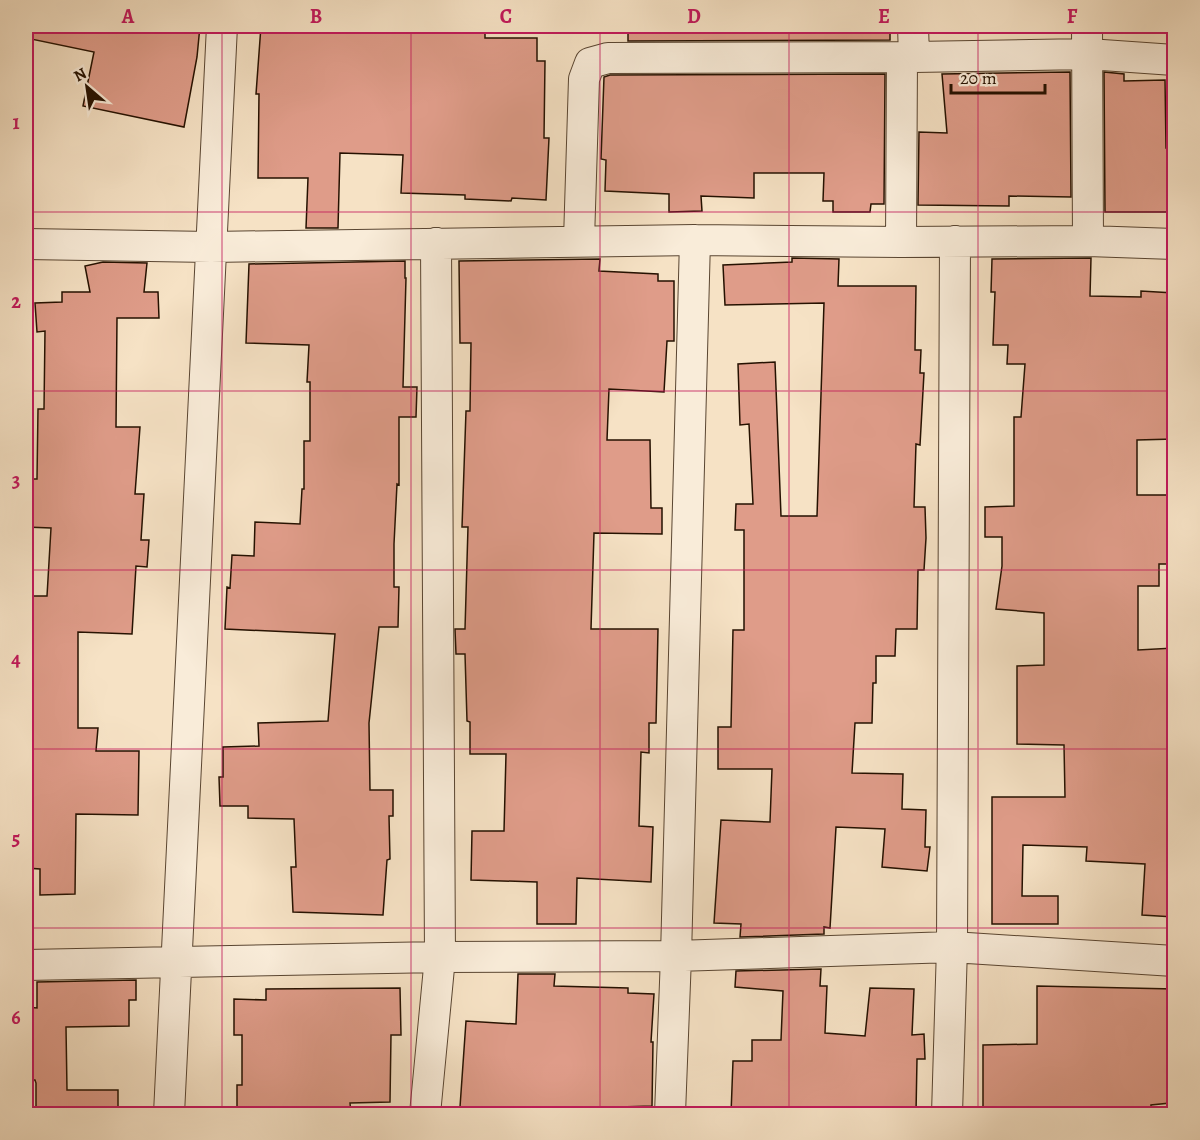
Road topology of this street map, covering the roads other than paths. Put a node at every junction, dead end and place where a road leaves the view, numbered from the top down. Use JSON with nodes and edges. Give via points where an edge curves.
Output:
{"nodes":[{"id":1,"x":222,"y":26,"type":"edge"},
{"id":2,"x":913,"y":26,"type":"edge"},
{"id":3,"x":1088,"y":40,"type":"edge"},
{"id":4,"x":908,"y":57,"type":"junction"},
{"id":5,"x":1174,"y":60,"type":"edge"},
{"id":6,"x":579,"y":240,"type":"junction"},
{"id":7,"x":695,"y":240,"type":"junction"},
{"id":8,"x":955,"y":241,"type":"junction"},
{"id":9,"x":1088,"y":241,"type":"junction"},
{"id":10,"x":901,"y":242,"type":"junction"},
{"id":11,"x":436,"y":243,"type":"junction"},
{"id":12,"x":26,"y":244,"type":"edge"},
{"id":13,"x":1174,"y":244,"type":"edge"},
{"id":14,"x":211,"y":247,"type":"junction"},
{"id":15,"x":952,"y":947,"type":"junction"},
{"id":16,"x":676,"y":956,"type":"junction"},
{"id":17,"x":440,"y":957,"type":"junction"},
{"id":18,"x":1174,"y":961,"type":"edge"},
{"id":19,"x":176,"y":962,"type":"junction"},
{"id":20,"x":26,"y":965,"type":"edge"},
{"id":21,"x":169,"y":1114,"type":"edge"},
{"id":22,"x":425,"y":1114,"type":"edge"},
{"id":23,"x":670,"y":1114,"type":"edge"},
{"id":24,"x":947,"y":1114,"type":"edge"}],
"edges":[{"from":1,"to":14,"type":"street"},
{"from":2,"to":4,"type":"street"},
{"from":3,"to":4,"type":"street"},
{"from":3,"to":5,"type":"street"},
{"from":3,"to":9,"type":"street"},
{"from":4,"to":6,"type":"street","via":[[608,58],[590,63],[584,79]]},
{"from":4,"to":10,"type":"street"},
{"from":6,"to":7,"type":"street"},
{"from":6,"to":11,"type":"street"},
{"from":7,"to":10,"type":"street"},
{"from":7,"to":16,"type":"street"},
{"from":8,"to":9,"type":"street"},
{"from":8,"to":10,"type":"street"},
{"from":8,"to":15,"type":"street"},
{"from":9,"to":13,"type":"street"},
{"from":11,"to":14,"type":"street"},
{"from":11,"to":17,"type":"street"},
{"from":12,"to":14,"type":"street"},
{"from":14,"to":19,"type":"street"},
{"from":15,"to":16,"type":"street"},
{"from":15,"to":18,"type":"street"},
{"from":15,"to":24,"type":"street"},
{"from":16,"to":17,"type":"street"},
{"from":16,"to":23,"type":"street"},
{"from":17,"to":19,"type":"street"},
{"from":17,"to":22,"type":"street"},
{"from":19,"to":20,"type":"street"},
{"from":19,"to":21,"type":"street"}]}
